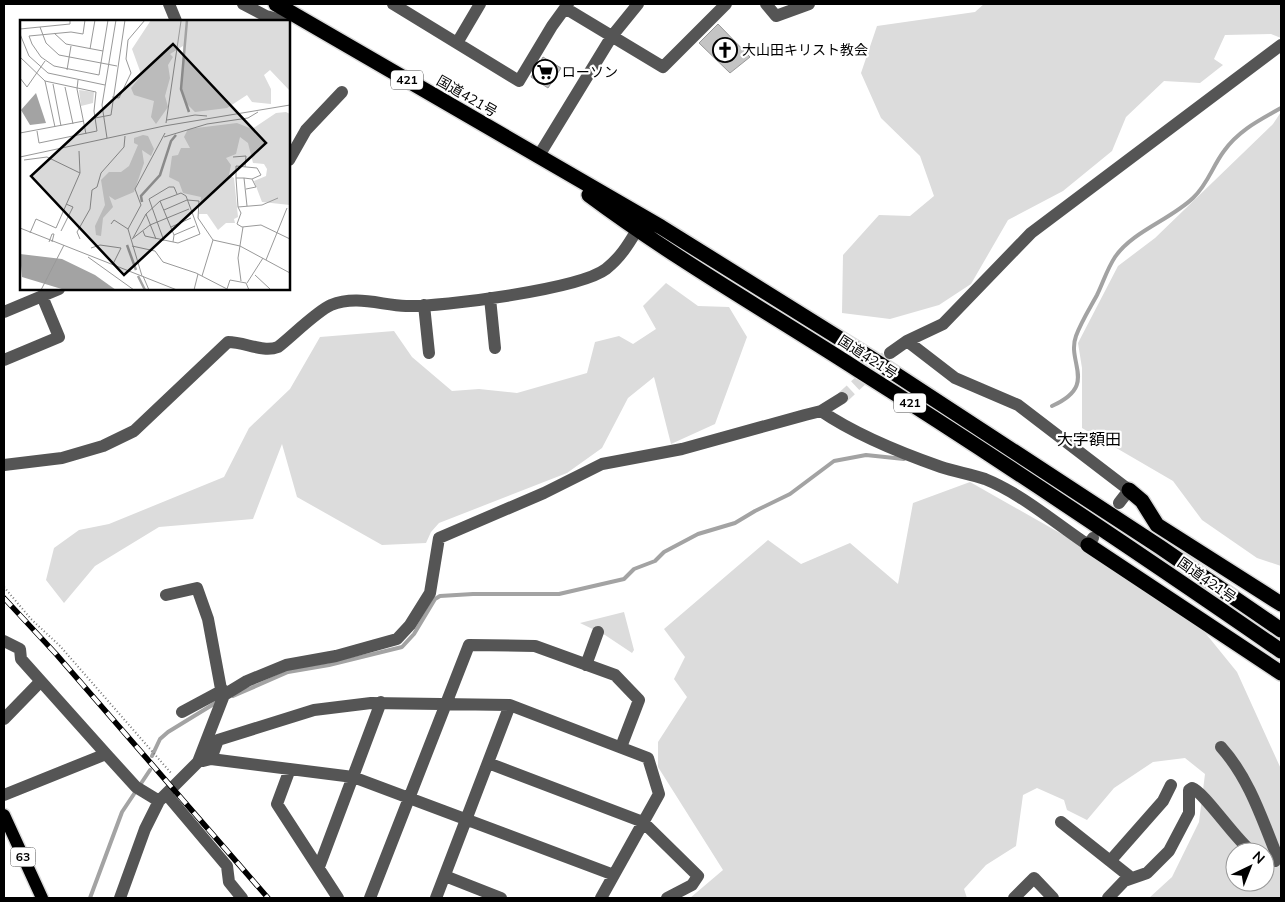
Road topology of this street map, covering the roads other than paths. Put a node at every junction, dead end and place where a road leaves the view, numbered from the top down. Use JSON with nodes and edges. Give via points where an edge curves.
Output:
{"nodes":[{"id":1,"x":169,"y":4,"type":"edge"},
{"id":2,"x":243,"y":4,"type":"edge"},
{"id":3,"x":276,"y":4,"type":"edge"},
{"id":4,"x":393,"y":4,"type":"edge"},
{"id":5,"x":480,"y":4,"type":"edge"},
{"id":6,"x":638,"y":4,"type":"edge"},
{"id":7,"x":726,"y":4,"type":"edge"},
{"id":8,"x":766,"y":4,"type":"edge"},
{"id":9,"x":809,"y":4,"type":"edge"},
{"id":10,"x":567,"y":6,"type":"edge"},
{"id":11,"x":176,"y":20,"type":"edge"},
{"id":12,"x":280,"y":20,"type":"edge"},
{"id":13,"x":290,"y":23,"type":"edge"},
{"id":14,"x":324,"y":31,"type":"junction"},
{"id":15,"x":612,"y":36,"type":"junction"},
{"id":16,"x":457,"y":43,"type":"junction"},
{"id":17,"x":1281,"y":45,"type":"edge"},
{"id":18,"x":342,"y":92,"type":"dead end"},
{"id":19,"x":538,"y":157,"type":"junction"},
{"id":20,"x":290,"y":158,"type":"edge"},
{"id":21,"x":637,"y":230,"type":"junction"},
{"id":22,"x":57,"y":290,"type":"edge"},
{"id":23,"x":42,"y":296,"type":"junction"},
{"id":24,"x":490,"y":298,"type":"junction"},
{"id":25,"x":424,"y":305,"type":"junction"},
{"id":26,"x":4,"y":312,"type":"edge"},
{"id":27,"x":907,"y":341,"type":"junction"},
{"id":28,"x":495,"y":348,"type":"dead end"},
{"id":29,"x":429,"y":353,"type":"dead end"},
{"id":30,"x":890,"y":354,"type":"tunnel mouth"},
{"id":31,"x":4,"y":360,"type":"edge"},
{"id":32,"x":842,"y":398,"type":"tunnel mouth"},
{"id":33,"x":821,"y":411,"type":"junction"},
{"id":34,"x":4,"y":465,"type":"edge"},
{"id":35,"x":1129,"y":490,"type":"junction"},
{"id":36,"x":1120,"y":503,"type":"dead end"},
{"id":37,"x":1090,"y":542,"type":"joint"},
{"id":38,"x":166,"y":595,"type":"dead end"},
{"id":39,"x":1281,"y":604,"type":"edge"},
{"id":40,"x":1279,"y":629,"type":"edge"},
{"id":41,"x":598,"y":632,"type":"dead end"},
{"id":42,"x":4,"y":641,"type":"edge"},
{"id":43,"x":1281,"y":651,"type":"edge"},
{"id":44,"x":586,"y":665,"type":"junction"},
{"id":45,"x":1281,"y":673,"type":"edge"},
{"id":46,"x":40,"y":682,"type":"junction"},
{"id":47,"x":224,"y":693,"type":"junction"},
{"id":48,"x":381,"y":702,"type":"junction"},
{"id":49,"x":446,"y":703,"type":"junction"},
{"id":50,"x":510,"y":705,"type":"junction"},
{"id":51,"x":182,"y":712,"type":"dead end"},
{"id":52,"x":4,"y":720,"type":"edge"},
{"id":53,"x":621,"y":747,"type":"junction"},
{"id":54,"x":1221,"y":747,"type":"dead end"},
{"id":55,"x":106,"y":754,"type":"junction"},
{"id":56,"x":204,"y":761,"type":"junction"},
{"id":57,"x":488,"y":762,"type":"junction"},
{"id":58,"x":290,"y":769,"type":"junction"},
{"id":59,"x":353,"y":777,"type":"junction"},
{"id":60,"x":1171,"y":784,"type":"dead end"},
{"id":61,"x":4,"y":795,"type":"edge"},
{"id":62,"x":163,"y":798,"type":"junction"},
{"id":63,"x":410,"y":798,"type":"junction"},
{"id":64,"x":4,"y":815,"type":"edge"},
{"id":65,"x":467,"y":819,"type":"junction"},
{"id":66,"x":643,"y":822,"type":"junction"},
{"id":67,"x":1061,"y":822,"type":"dead end"},
{"id":68,"x":1241,"y":842,"type":"edge"},
{"id":69,"x":1271,"y":842,"type":"edge"},
{"id":70,"x":1111,"y":860,"type":"junction"},
{"id":71,"x":318,"y":867,"type":"junction"},
{"id":72,"x":614,"y":875,"type":"junction"},
{"id":73,"x":445,"y":876,"type":"junction"},
{"id":74,"x":1124,"y":881,"type":"junction"},
{"id":75,"x":42,"y":898,"type":"edge"},
{"id":76,"x":120,"y":898,"type":"edge"},
{"id":77,"x":242,"y":898,"type":"edge"},
{"id":78,"x":338,"y":898,"type":"edge"},
{"id":79,"x":370,"y":898,"type":"edge"},
{"id":80,"x":436,"y":898,"type":"edge"},
{"id":81,"x":501,"y":898,"type":"edge"},
{"id":82,"x":601,"y":898,"type":"edge"},
{"id":83,"x":667,"y":898,"type":"edge"},
{"id":84,"x":1014,"y":898,"type":"edge"},
{"id":85,"x":1053,"y":898,"type":"edge"},
{"id":86,"x":1108,"y":898,"type":"edge"}],
"edges":[{"from":1,"to":11,"type":"street"},
{"from":2,"to":12,"type":"street"},
{"from":3,"to":14,"type":"highway","name":"国道421号","number":"421"},
{"from":4,"to":16,"type":"street"},
{"from":5,"to":16,"type":"street"},
{"from":6,"to":15,"type":"street"},
{"from":7,"to":15,"type":"street","via":[[663,68]]},
{"from":8,"to":9,"type":"street","via":[[776,16]]},
{"from":10,"to":15,"type":"street"},
{"from":10,"to":16,"type":"street","via":[[519,81]]},
{"from":13,"to":14,"type":"street"},
{"from":14,"to":19,"type":"highway","name":"国道421号","number":"421"},
{"from":15,"to":19,"type":"street"},
{"from":17,"to":27,"type":"street","via":[[1031,233],[943,324]]},
{"from":18,"to":20,"type":"street","via":[[306,130]]},
{"from":19,"to":21,"type":"highway","name":"国道421号","number":"421"},
{"from":19,"to":40,"type":"highway","name":"国道421号","number":"421","via":[[661,226],[871,358]]},
{"from":21,"to":24,"type":"street","via":[[624,252],[605,270],[579,280]]},
{"from":21,"to":43,"type":"highway","name":"国道421号","number":"421","via":[[876,381]]},
{"from":22,"to":23,"type":"street"},
{"from":23,"to":26,"type":"street"},
{"from":23,"to":31,"type":"street","via":[[59,337]]},
{"from":24,"to":25,"type":"street"},
{"from":24,"to":28,"type":"street"},
{"from":25,"to":29,"type":"street"},
{"from":25,"to":34,"type":"street","via":[[352,300],[331,305],[269,351],[242,342],[228,342],[134,431],[103,446],[62,458]]},
{"from":27,"to":30,"type":"street"},
{"from":27,"to":35,"type":"street","via":[[955,378],[1018,405]]},
{"from":32,"to":33,"type":"street"},
{"from":33,"to":37,"type":"street","via":[[890,446],[941,467],[985,479]]},
{"from":33,"to":47,"type":"street","via":[[682,449],[602,464],[544,493],[446,533],[436,546],[430,593],[397,639],[336,656],[286,665]]},
{"from":35,"to":36,"type":"street"},
{"from":35,"to":39,"type":"highway","via":[[1142,501],[1157,525]]},
{"from":37,"to":45,"type":"highway"},
{"from":38,"to":47,"type":"street","via":[[197,588],[208,619]]},
{"from":41,"to":44,"type":"street"},
{"from":42,"to":46,"type":"street","via":[[20,649],[20,659]]},
{"from":44,"to":49,"type":"street","via":[[535,646],[469,645]]},
{"from":44,"to":53,"type":"street","via":[[614,676],[639,700]]},
{"from":46,"to":52,"type":"street"},
{"from":46,"to":55,"type":"street"},
{"from":47,"to":51,"type":"street"},
{"from":47,"to":56,"type":"street"},
{"from":48,"to":49,"type":"street"},
{"from":48,"to":56,"type":"street","via":[[314,710],[218,740]]},
{"from":48,"to":59,"type":"street"},
{"from":49,"to":50,"type":"street"},
{"from":49,"to":63,"type":"street"},
{"from":50,"to":53,"type":"street"},
{"from":50,"to":57,"type":"street"},
{"from":53,"to":66,"type":"street","via":[[648,758],[659,794]]},
{"from":54,"to":69,"type":"street","via":[[1244,779]]},
{"from":55,"to":61,"type":"street"},
{"from":55,"to":62,"type":"street","via":[[140,790]]},
{"from":56,"to":58,"type":"street"},
{"from":56,"to":62,"type":"street"},
{"from":57,"to":65,"type":"street"},
{"from":57,"to":66,"type":"street"},
{"from":58,"to":59,"type":"street"},
{"from":58,"to":71,"type":"street","via":[[277,804]]},
{"from":59,"to":63,"type":"street"},
{"from":59,"to":71,"type":"street"},
{"from":60,"to":70,"type":"street","via":[[1163,801]]},
{"from":62,"to":76,"type":"street","via":[[145,829]]},
{"from":62,"to":77,"type":"street","via":[[227,866],[228,882]]},
{"from":63,"to":65,"type":"street"},
{"from":63,"to":79,"type":"street"},
{"from":64,"to":75,"type":"main road","number":"63"},
{"from":65,"to":72,"type":"street"},
{"from":65,"to":73,"type":"street"},
{"from":66,"to":72,"type":"street"},
{"from":66,"to":83,"type":"street","via":[[698,876],[692,885]]},
{"from":67,"to":70,"type":"street"},
{"from":68,"to":74,"type":"street","via":[[1192,788],[1189,790],[1189,813],[1169,851],[1147,873]]},
{"from":70,"to":74,"type":"street","via":[[1129,876]]},
{"from":71,"to":78,"type":"street"},
{"from":72,"to":82,"type":"street"},
{"from":73,"to":80,"type":"street"},
{"from":73,"to":81,"type":"street"},
{"from":74,"to":86,"type":"street"},
{"from":84,"to":85,"type":"street","via":[[1034,878]]}]}
